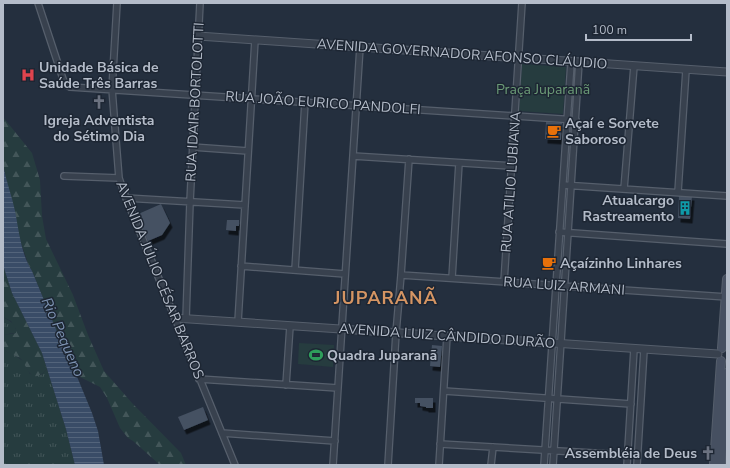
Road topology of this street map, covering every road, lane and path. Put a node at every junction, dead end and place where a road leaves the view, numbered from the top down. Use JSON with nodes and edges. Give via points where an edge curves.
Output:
{"nodes":[{"id":1,"x":39,"y":3,"type":"edge"},
{"id":2,"x":117,"y":3,"type":"edge"},
{"id":3,"x":200,"y":3,"type":"edge"},
{"id":4,"x":522,"y":3,"type":"edge"},
{"id":5,"x":198,"y":36,"type":"junction"},
{"id":6,"x":255,"y":40,"type":"junction"},
{"id":7,"x":360,"y":47,"type":"junction"},
{"id":8,"x":518,"y":58,"type":"junction"},
{"id":9,"x":571,"y":62,"type":"junction"},
{"id":10,"x":579,"y":62,"type":"junction"},
{"id":11,"x":634,"y":66,"type":"junction"},
{"id":12,"x":686,"y":70,"type":"junction"},
{"id":13,"x":727,"y":72,"type":"edge"},
{"id":14,"x":112,"y":89,"type":"junction"},
{"id":15,"x":195,"y":95,"type":"junction"},
{"id":16,"x":251,"y":98,"type":"junction"},
{"id":17,"x":304,"y":102,"type":"junction"},
{"id":18,"x":356,"y":106,"type":"junction"},
{"id":19,"x":515,"y":116,"type":"junction"},
{"id":20,"x":567,"y":120,"type":"junction"},
{"id":21,"x":576,"y":120,"type":"junction"},
{"id":22,"x":192,"y":148,"type":"junction"},
{"id":23,"x":248,"y":151,"type":"junction"},
{"id":24,"x":353,"y":156,"type":"junction"},
{"id":25,"x":409,"y":159,"type":"junction"},
{"id":26,"x":459,"y":163,"type":"junction"},
{"id":27,"x":512,"y":166,"type":"junction"},
{"id":28,"x":64,"y":176,"type":"dead end"},
{"id":29,"x":119,"y":178,"type":"junction"},
{"id":30,"x":563,"y":185,"type":"junction"},
{"id":31,"x":571,"y":185,"type":"junction"},
{"id":32,"x":624,"y":189,"type":"junction"},
{"id":33,"x":678,"y":192,"type":"junction"},
{"id":34,"x":727,"y":196,"type":"edge"},
{"id":35,"x":126,"y":198,"type":"junction"},
{"id":36,"x":190,"y":202,"type":"junction"},
{"id":37,"x":245,"y":205,"type":"junction"},
{"id":38,"x":560,"y":232,"type":"junction"},
{"id":39,"x":568,"y":233,"type":"junction"},
{"id":40,"x":727,"y":244,"type":"edge"},
{"id":41,"x":241,"y":266,"type":"junction"},
{"id":42,"x":295,"y":270,"type":"junction"},
{"id":43,"x":345,"y":274,"type":"junction"},
{"id":44,"x":401,"y":275,"type":"junction"},
{"id":45,"x":452,"y":278,"type":"junction"},
{"id":46,"x":727,"y":280,"type":"edge"},
{"id":47,"x":504,"y":282,"type":"junction"},
{"id":48,"x":556,"y":285,"type":"junction"},
{"id":49,"x":565,"y":286,"type":"junction"},
{"id":50,"x":726,"y":297,"type":"edge"},
{"id":51,"x":175,"y":318,"type":"junction"},
{"id":52,"x":186,"y":319,"type":"junction"},
{"id":53,"x":238,"y":322,"type":"junction"},
{"id":54,"x":290,"y":326,"type":"junction"},
{"id":55,"x":342,"y":329,"type":"junction"},
{"id":56,"x":396,"y":333,"type":"junction"},
{"id":57,"x":447,"y":336,"type":"junction"},
{"id":58,"x":552,"y":344,"type":"junction"},
{"id":59,"x":561,"y":344,"type":"junction"},
{"id":60,"x":634,"y":349,"type":"junction"},
{"id":61,"x":644,"y":350,"type":"junction"},
{"id":62,"x":723,"y":355,"type":"edge"},
{"id":63,"x":727,"y":372,"type":"edge"},
{"id":64,"x":199,"y":379,"type":"junction"},
{"id":65,"x":286,"y":385,"type":"junction"},
{"id":66,"x":338,"y":388,"type":"junction"},
{"id":67,"x":444,"y":391,"type":"junction"},
{"id":68,"x":549,"y":398,"type":"junction"},
{"id":69,"x":557,"y":399,"type":"junction"},
{"id":70,"x":631,"y":404,"type":"junction"},
{"id":71,"x":222,"y":434,"type":"junction"},
{"id":72,"x":335,"y":441,"type":"junction"},
{"id":73,"x":440,"y":444,"type":"junction"},
{"id":74,"x":492,"y":447,"type":"junction"},
{"id":75,"x":545,"y":450,"type":"junction"},
{"id":76,"x":554,"y":451,"type":"junction"},
{"id":77,"x":628,"y":455,"type":"junction"},
{"id":78,"x":235,"y":465,"type":"edge"},
{"id":79,"x":334,"y":465,"type":"edge"},
{"id":80,"x":388,"y":465,"type":"edge"},
{"id":81,"x":439,"y":465,"type":"edge"},
{"id":82,"x":492,"y":465,"type":"edge"},
{"id":83,"x":544,"y":465,"type":"edge"},
{"id":84,"x":553,"y":465,"type":"edge"},
{"id":85,"x":628,"y":465,"type":"edge"},
{"id":86,"x":637,"y":465,"type":"edge"},
{"id":87,"x":714,"y":465,"type":"edge"},
{"id":88,"x":721,"y":465,"type":"edge"}],
"edges":[{"from":1,"to":14,"type":"street","name":"RUA JOÃO EURICO PANDOLFI","via":[[65,84],[70,87]]},
{"from":2,"to":14,"type":"street","name":"AVENIDA JÚLIO CÉSAR BARROS"},
{"from":3,"to":5,"type":"street","name":"RUA IDAIR BORTOLOTTI"},
{"from":4,"to":8,"type":"street","name":"RUA ATILIO LUBIANA"},
{"from":5,"to":6,"type":"street","name":"AVENIDA GOVERNADOR AFONSO CLÁUDIO"},
{"from":5,"to":15,"type":"street","name":"RUA IDAIR BORTOLOTTI"},
{"from":6,"to":7,"type":"street","name":"AVENIDA GOVERNADOR AFONSO CLÁUDIO"},
{"from":6,"to":16,"type":"street"},
{"from":7,"to":8,"type":"street","name":"AVENIDA GOVERNADOR AFONSO CLÁUDIO"},
{"from":7,"to":18,"type":"street"},
{"from":8,"to":9,"type":"street","name":"AVENIDA GOVERNADOR AFONSO CLÁUDIO"},
{"from":8,"to":19,"type":"street","name":"RUA ATILIO LUBIANA"},
{"from":9,"to":10,"type":"street","name":"AVENIDA GOVERNADOR AFONSO CLÁUDIO"},
{"from":9,"to":20,"type":"street"},
{"from":10,"to":11,"type":"street","name":"AVENIDA GOVERNADOR AFONSO CLÁUDIO"},
{"from":10,"to":21,"type":"street"},
{"from":11,"to":12,"type":"street","name":"AVENIDA GOVERNADOR AFONSO CLÁUDIO"},
{"from":11,"to":32,"type":"street"},
{"from":12,"to":13,"type":"street","name":"AVENIDA GOVERNADOR AFONSO CLÁUDIO"},
{"from":12,"to":33,"type":"street"},
{"from":14,"to":15,"type":"street","name":"RUA JOÃO EURICO PANDOLFI"},
{"from":14,"to":29,"type":"street","name":"AVENIDA JÚLIO CÉSAR BARROS"},
{"from":15,"to":16,"type":"street","name":"RUA JOÃO EURICO PANDOLFI"},
{"from":15,"to":22,"type":"street","name":"RUA IDAIR BORTOLOTTI"},
{"from":16,"to":17,"type":"street","name":"RUA JOÃO EURICO PANDOLFI"},
{"from":16,"to":23,"type":"street"},
{"from":17,"to":18,"type":"street","name":"RUA JOÃO EURICO PANDOLFI"},
{"from":17,"to":42,"type":"street"},
{"from":18,"to":19,"type":"street","name":"RUA JOÃO EURICO PANDOLFI"},
{"from":18,"to":24,"type":"street"},
{"from":19,"to":20,"type":"street","name":"RUA JOÃO EURICO PANDOLFI"},
{"from":19,"to":27,"type":"street","name":"RUA ATILIO LUBIANA"},
{"from":20,"to":21,"type":"street","name":"RUA JOÃO EURICO PANDOLFI"},
{"from":20,"to":30,"type":"street"},
{"from":21,"to":31,"type":"street"},
{"from":22,"to":23,"type":"street"},
{"from":22,"to":36,"type":"street","name":"RUA IDAIR BORTOLOTTI"},
{"from":23,"to":37,"type":"street"},
{"from":24,"to":25,"type":"street"},
{"from":24,"to":43,"type":"street"},
{"from":25,"to":26,"type":"street"},
{"from":25,"to":44,"type":"street"},
{"from":26,"to":27,"type":"street"},
{"from":26,"to":45,"type":"street"},
{"from":27,"to":47,"type":"street","name":"RUA ATILIO LUBIANA"},
{"from":28,"to":29,"type":"street"},
{"from":29,"to":35,"type":"street","name":"AVENIDA JÚLIO CÉSAR BARROS"},
{"from":30,"to":31,"type":"street"},
{"from":30,"to":38,"type":"street"},
{"from":31,"to":32,"type":"street"},
{"from":31,"to":39,"type":"street"},
{"from":32,"to":33,"type":"street"},
{"from":33,"to":34,"type":"street"},
{"from":35,"to":36,"type":"street"},
{"from":35,"to":51,"type":"street","name":"AVENIDA JÚLIO CÉSAR BARROS"},
{"from":36,"to":37,"type":"street"},
{"from":36,"to":52,"type":"street","name":"RUA IDAIR BORTOLOTTI"},
{"from":37,"to":41,"type":"street"},
{"from":38,"to":39,"type":"street"},
{"from":38,"to":48,"type":"street"},
{"from":39,"to":40,"type":"street"},
{"from":39,"to":49,"type":"street"},
{"from":41,"to":42,"type":"street"},
{"from":41,"to":53,"type":"street"},
{"from":42,"to":43,"type":"street"},
{"from":43,"to":55,"type":"street"},
{"from":44,"to":45,"type":"street","name":"RUA LUIZ ARMANI"},
{"from":44,"to":56,"type":"street"},
{"from":45,"to":47,"type":"street","name":"RUA LUIZ ARMANI"},
{"from":46,"to":50,"type":"main road"},
{"from":47,"to":48,"type":"street","name":"RUA LUIZ ARMANI"},
{"from":48,"to":49,"type":"street","name":"RUA LUIZ ARMANI"},
{"from":48,"to":58,"type":"street"},
{"from":49,"to":50,"type":"street","name":"RUA LUIZ ARMANI"},
{"from":49,"to":59,"type":"street"},
{"from":50,"to":62,"type":"main road"},
{"from":51,"to":52,"type":"street","name":"AVENIDA LUIZ CÂNDIDO DURÃO"},
{"from":51,"to":64,"type":"street","name":"AVENIDA JÚLIO CÉSAR BARROS"},
{"from":52,"to":53,"type":"street","name":"AVENIDA LUIZ CÂNDIDO DURÃO"},
{"from":53,"to":54,"type":"street","name":"AVENIDA LUIZ CÂNDIDO DURÃO"},
{"from":54,"to":55,"type":"street","name":"AVENIDA LUIZ CÂNDIDO DURÃO"},
{"from":54,"to":65,"type":"street"},
{"from":55,"to":56,"type":"street","name":"AVENIDA LUIZ CÂNDIDO DURÃO"},
{"from":55,"to":66,"type":"street"},
{"from":56,"to":57,"type":"street","name":"AVENIDA LUIZ CÂNDIDO DURÃO"},
{"from":56,"to":80,"type":"street"},
{"from":57,"to":58,"type":"street","name":"AVENIDA LUIZ CÂNDIDO DURÃO"},
{"from":57,"to":67,"type":"street"},
{"from":58,"to":59,"type":"street","name":"AVENIDA LUIZ CÂNDIDO DURÃO"},
{"from":58,"to":68,"type":"street"},
{"from":59,"to":60,"type":"street","name":"AVENIDA LUIZ CÂNDIDO DURÃO"},
{"from":59,"to":69,"type":"street"},
{"from":60,"to":61,"type":"street","name":"AVENIDA LUIZ CÂNDIDO DURÃO"},
{"from":60,"to":70,"type":"street"},
{"from":61,"to":62,"type":"street","name":"AVENIDA LUIZ CÂNDIDO DURÃO"},
{"from":61,"to":86,"type":"street"},
{"from":62,"to":87,"type":"main road"},
{"from":63,"to":88,"type":"main road"},
{"from":64,"to":65,"type":"street"},
{"from":64,"to":71,"type":"street","name":"AVENIDA JÚLIO CÉSAR BARROS"},
{"from":65,"to":66,"type":"street"},
{"from":66,"to":72,"type":"street"},
{"from":67,"to":68,"type":"street"},
{"from":67,"to":73,"type":"street"},
{"from":68,"to":69,"type":"street"},
{"from":68,"to":75,"type":"street"},
{"from":69,"to":70,"type":"street"},
{"from":69,"to":76,"type":"street"},
{"from":70,"to":77,"type":"street"},
{"from":71,"to":72,"type":"street"},
{"from":71,"to":78,"type":"street","name":"AVENIDA JÚLIO CÉSAR BARROS"},
{"from":72,"to":79,"type":"street"},
{"from":73,"to":74,"type":"street"},
{"from":73,"to":81,"type":"street"},
{"from":74,"to":75,"type":"street"},
{"from":74,"to":82,"type":"street"},
{"from":75,"to":76,"type":"street"},
{"from":75,"to":83,"type":"street"},
{"from":76,"to":77,"type":"street"},
{"from":76,"to":84,"type":"street"},
{"from":77,"to":85,"type":"street"}]}
